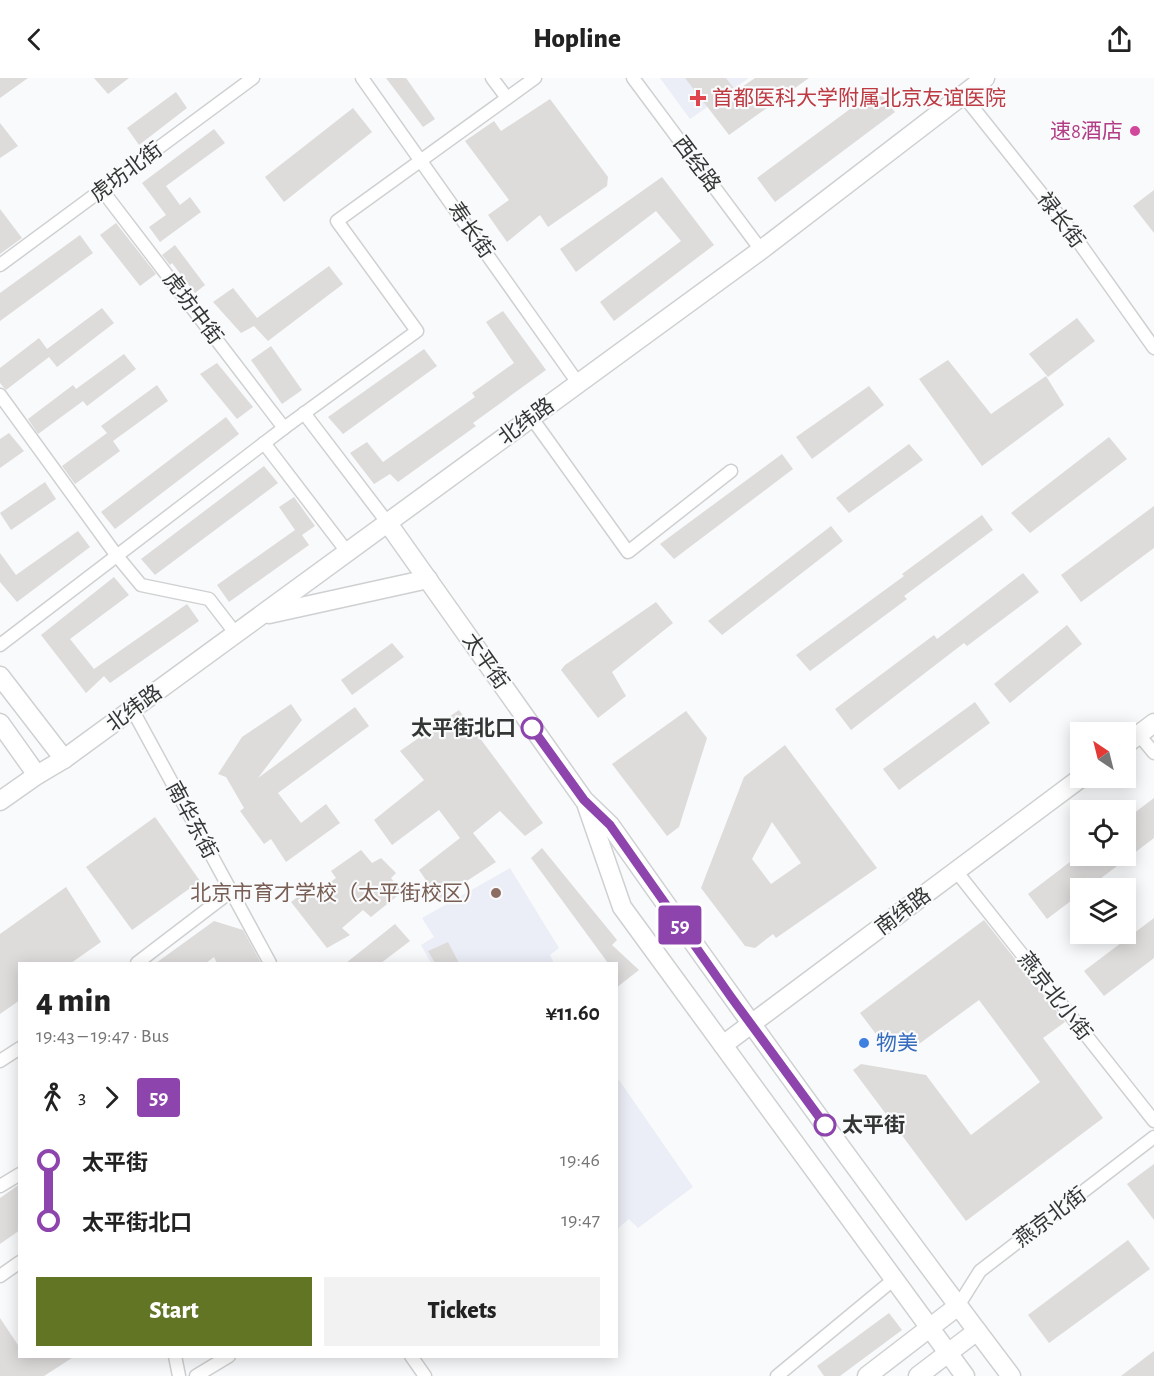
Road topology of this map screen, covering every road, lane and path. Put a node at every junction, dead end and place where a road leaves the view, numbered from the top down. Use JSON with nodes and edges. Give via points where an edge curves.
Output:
{"nodes":[{"id":1,"x":253,"y":78,"type":"edge"},
{"id":2,"x":362,"y":78,"type":"edge"},
{"id":3,"x":492,"y":78,"type":"edge"},
{"id":4,"x":535,"y":78,"type":"edge"},
{"id":5,"x":633,"y":78,"type":"edge"},
{"id":6,"x":985,"y":78,"type":"edge"},
{"id":7,"x":963,"y":95,"type":"junction"},
{"id":8,"x":507,"y":98,"type":"junction"},
{"id":9,"x":422,"y":160,"type":"junction"},
{"id":10,"x":102,"y":190,"type":"junction"},
{"id":11,"x":761,"y":250,"type":"junction"},
{"id":12,"x":0,"y":265,"type":"edge"},
{"id":13,"x":1154,"y":348,"type":"edge"},
{"id":14,"x":578,"y":383,"type":"junction"},
{"id":15,"x":0,"y":395,"type":"edge"},
{"id":16,"x":304,"y":413,"type":"junction"},
{"id":17,"x":531,"y":417,"type":"junction"},
{"id":18,"x":284,"y":428,"type":"junction"},
{"id":19,"x":264,"y":443,"type":"junction"},
{"id":20,"x":731,"y":471,"type":"dead end"},
{"id":21,"x":387,"y":522,"type":"junction"},
{"id":22,"x":348,"y":553,"type":"junction"},
{"id":23,"x":117,"y":556,"type":"junction"},
{"id":24,"x":428,"y":579,"type":"junction"},
{"id":25,"x":261,"y":616,"type":"junction"},
{"id":26,"x":236,"y":634,"type":"junction"},
{"id":27,"x":0,"y":645,"type":"edge"},
{"id":28,"x":0,"y":676,"type":"edge"},
{"id":29,"x":132,"y":709,"type":"junction"},
{"id":30,"x":0,"y":723,"type":"edge"},
{"id":31,"x":1154,"y":723,"type":"edge"},
{"id":32,"x":1136,"y":737,"type":"edge"},
{"id":33,"x":1136,"y":742,"type":"edge"},
{"id":34,"x":1154,"y":753,"type":"edge"},
{"id":35,"x":64,"y":759,"type":"junction"},
{"id":36,"x":37,"y":775,"type":"junction"},
{"id":37,"x":1070,"y":786,"type":"edge"},
{"id":38,"x":0,"y":792,"type":"edge"},
{"id":39,"x":584,"y":800,"type":"junction"},
{"id":40,"x":0,"y":801,"type":"edge"},
{"id":41,"x":957,"y":871,"type":"junction"},
{"id":42,"x":230,"y":892,"type":"junction"},
{"id":43,"x":138,"y":962,"type":"edge"},
{"id":44,"x":269,"y":962,"type":"edge"},
{"id":45,"x":751,"y":1024,"type":"junction"},
{"id":46,"x":723,"y":1045,"type":"junction"},
{"id":47,"x":18,"y":1049,"type":"edge"},
{"id":48,"x":0,"y":1061,"type":"edge"},
{"id":49,"x":1154,"y":1120,"type":"edge"},
{"id":50,"x":1154,"y":1137,"type":"edge"},
{"id":51,"x":18,"y":1175,"type":"edge"},
{"id":52,"x":0,"y":1186,"type":"edge"},
{"id":53,"x":18,"y":1263,"type":"edge"},
{"id":54,"x":0,"y":1276,"type":"edge"},
{"id":55,"x":893,"y":1280,"type":"junction"},
{"id":56,"x":958,"y":1306,"type":"junction"},
{"id":57,"x":929,"y":1328,"type":"junction"},
{"id":58,"x":976,"y":1331,"type":"junction"},
{"id":59,"x":948,"y":1353,"type":"junction"},
{"id":60,"x":175,"y":1358,"type":"edge"},
{"id":61,"x":226,"y":1358,"type":"edge"},
{"id":62,"x":412,"y":1358,"type":"edge"},
{"id":63,"x":206,"y":1374,"type":"edge"},
{"id":64,"x":179,"y":1376,"type":"edge"},
{"id":65,"x":425,"y":1376,"type":"edge"},
{"id":66,"x":777,"y":1376,"type":"edge"},
{"id":67,"x":867,"y":1376,"type":"edge"},
{"id":68,"x":918,"y":1376,"type":"edge"},
{"id":69,"x":964,"y":1376,"type":"edge"},
{"id":70,"x":1011,"y":1376,"type":"edge"}],
"edges":[{"from":1,"to":10,"type":"street","name":"虎坊北街"},
{"from":2,"to":9,"type":"street","name":"寿长街"},
{"from":3,"to":8,"type":"street"},
{"from":4,"to":8,"type":"street"},
{"from":5,"to":11,"type":"street","name":"西经路"},
{"from":6,"to":7,"type":"main road","name":"北纬路"},
{"from":7,"to":11,"type":"main road","name":"北纬路"},
{"from":7,"to":13,"type":"street","name":"禄长街","via":[[1068,228]]},
{"from":8,"to":9,"type":"street"},
{"from":9,"to":14,"type":"street","name":"寿长街"},
{"from":9,"to":16,"type":"street","via":[[338,221],[417,331]]},
{"from":10,"to":12,"type":"street","name":"虎坊北街"},
{"from":10,"to":18,"type":"street","name":"虎坊中街"},
{"from":11,"to":14,"type":"main road","name":"北纬路"},
{"from":14,"to":17,"type":"main road","name":"北纬路"},
{"from":15,"to":23,"type":"street"},
{"from":16,"to":18,"type":"street"},
{"from":16,"to":21,"type":"street"},
{"from":17,"to":20,"type":"street","via":[[628,552]]},
{"from":17,"to":21,"type":"main road","name":"北纬路"},
{"from":18,"to":19,"type":"street"},
{"from":19,"to":22,"type":"street"},
{"from":19,"to":23,"type":"street"},
{"from":21,"to":22,"type":"main road","name":"北纬路"},
{"from":21,"to":24,"type":"main road","name":"太平街"},
{"from":22,"to":25,"type":"main road","name":"北纬路"},
{"from":23,"to":26,"type":"street","via":[[141,585],[209,599]]},
{"from":23,"to":27,"type":"street"},
{"from":24,"to":25,"type":"main road"},
{"from":24,"to":39,"type":"main road","name":"太平街"},
{"from":25,"to":26,"type":"main road","name":"北纬路"},
{"from":26,"to":29,"type":"main road","name":"北纬路"},
{"from":28,"to":35,"type":"main road"},
{"from":29,"to":35,"type":"main road","name":"北纬路"},
{"from":29,"to":42,"type":"street","name":"南华东街"},
{"from":30,"to":36,"type":"main road"},
{"from":31,"to":32,"type":"main road"},
{"from":33,"to":34,"type":"street"},
{"from":35,"to":36,"type":"main road","name":"北纬路"},
{"from":36,"to":38,"type":"main road","via":[[26,773]]},
{"from":36,"to":40,"type":"main road"},
{"from":37,"to":41,"type":"main road","name":"南纬路"},
{"from":39,"to":45,"type":"main road","name":"太平街","via":[[610,825]]},
{"from":39,"to":46,"type":"main road","name":"太平街","via":[[622,908]]},
{"from":41,"to":45,"type":"main road","name":"南纬路"},
{"from":41,"to":49,"type":"street","name":"燕京北小街"},
{"from":42,"to":43,"type":"street"},
{"from":42,"to":44,"type":"street","name":"南华东街"},
{"from":45,"to":46,"type":"main road","name":"南纬路"},
{"from":45,"to":56,"type":"main road","name":"太平街"},
{"from":46,"to":55,"type":"main road","name":"太平街"},
{"from":47,"to":48,"type":"street"},
{"from":50,"to":56,"type":"street","name":"燕京北街","via":[[980,1271]]},
{"from":51,"to":52,"type":"street"},
{"from":53,"to":54,"type":"street"},
{"from":55,"to":57,"type":"main road","name":"太平街"},
{"from":55,"to":66,"type":"street"},
{"from":56,"to":57,"type":"main road"},
{"from":56,"to":58,"type":"main road","name":"太平街"},
{"from":57,"to":59,"type":"main road","name":"太平街"},
{"from":57,"to":67,"type":"main road"},
{"from":58,"to":59,"type":"main road"},
{"from":58,"to":70,"type":"main road","name":"太平街"},
{"from":59,"to":68,"type":"main road"},
{"from":59,"to":69,"type":"main road","name":"太平街"},
{"from":60,"to":64,"type":"street"},
{"from":61,"to":63,"type":"street"},
{"from":62,"to":65,"type":"street"}]}
